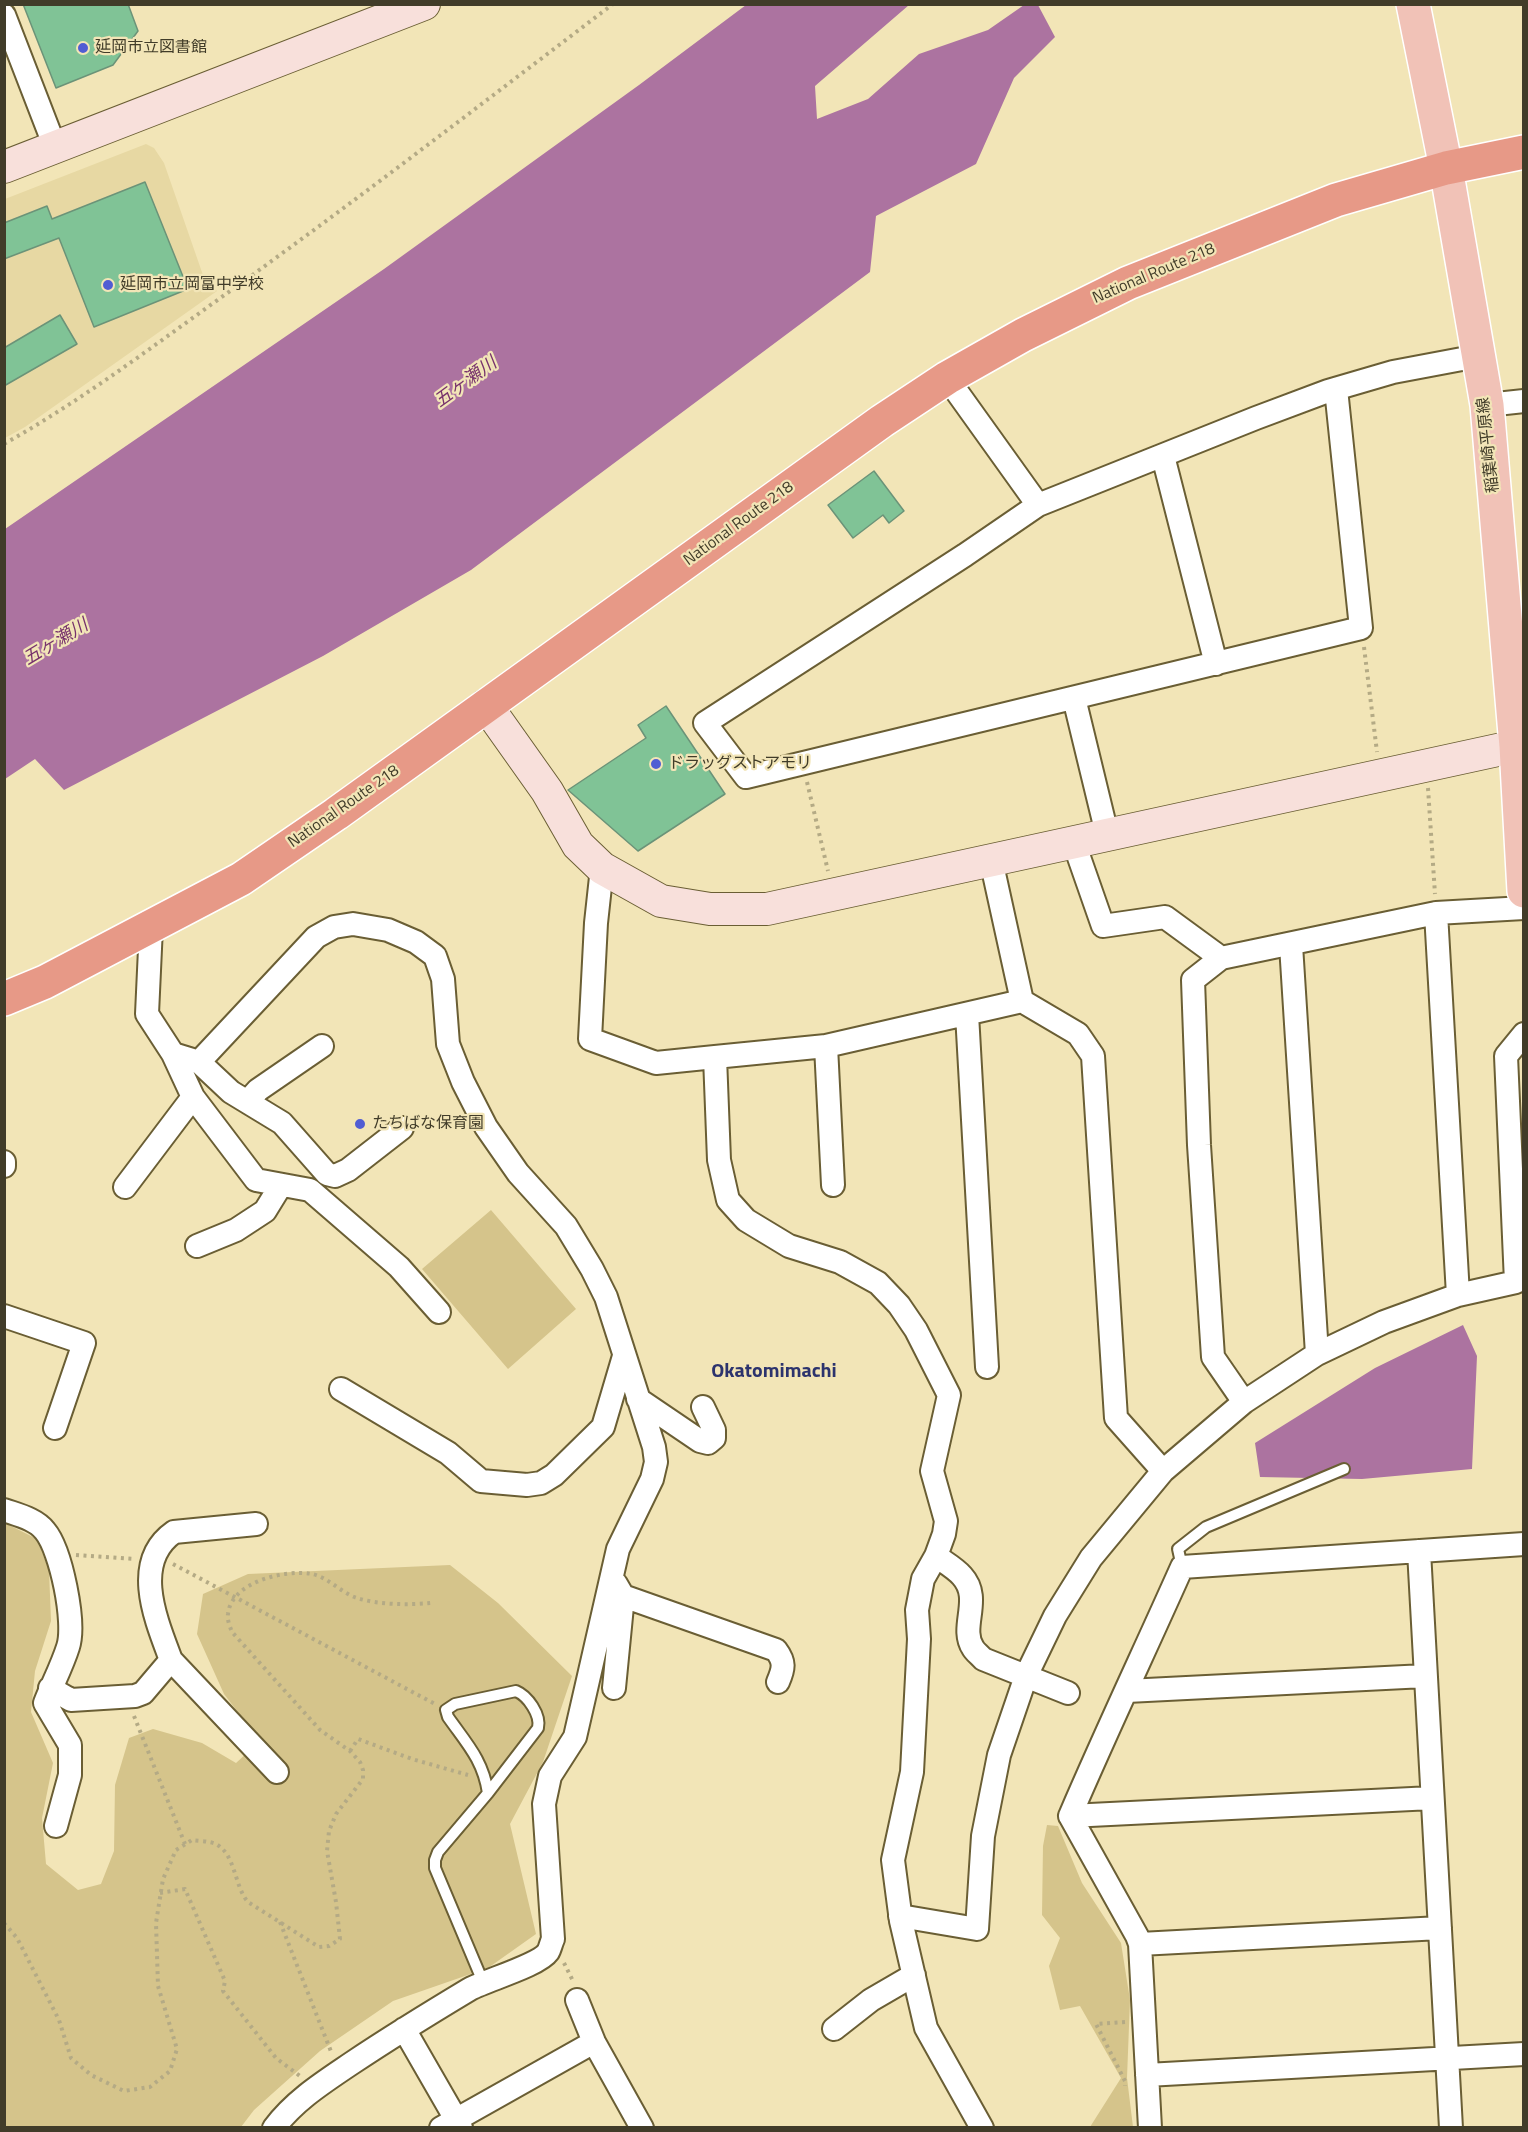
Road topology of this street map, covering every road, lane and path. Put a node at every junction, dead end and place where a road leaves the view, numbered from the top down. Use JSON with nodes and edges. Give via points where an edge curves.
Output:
{"nodes":[{"id":1,"x":424,"y":4,"type":"edge"},
{"id":2,"x":613,"y":4,"type":"edge"},
{"id":3,"x":1413,"y":4,"type":"edge"},
{"id":4,"x":4,"y":15,"type":"edge"},
{"id":5,"x":55,"y":147,"type":"junction"},
{"id":6,"x":1524,"y":152,"type":"edge"},
{"id":7,"x":1443,"y":157,"type":"junction"},
{"id":8,"x":4,"y":167,"type":"edge"},
{"id":9,"x":1478,"y":356,"type":"junction"},
{"id":10,"x":947,"y":378,"type":"junction"},
{"id":11,"x":1336,"y":389,"type":"junction"},
{"id":12,"x":1524,"y":401,"type":"edge"},
{"id":13,"x":1486,"y":405,"type":"junction"},
{"id":14,"x":4,"y":444,"type":"edge"},
{"id":15,"x":1163,"y":456,"type":"junction"},
{"id":16,"x":1038,"y":505,"type":"junction"},
{"id":17,"x":1361,"y":628,"type":"junction"},
{"id":18,"x":1215,"y":664,"type":"junction"},
{"id":19,"x":1074,"y":698,"type":"junction"},
{"id":20,"x":486,"y":705,"type":"junction"},
{"id":21,"x":1520,"y":745,"type":"edge"},
{"id":22,"x":803,"y":763,"type":"junction"},
{"id":23,"x":1427,"y":764,"type":"junction"},
{"id":24,"x":1380,"y":774,"type":"junction"},
{"id":25,"x":1107,"y":834,"type":"junction"},
{"id":26,"x":1074,"y":843,"type":"junction"},
{"id":27,"x":991,"y":860,"type":"junction"},
{"id":28,"x":602,"y":868,"type":"junction"},
{"id":29,"x":1524,"y":891,"type":"edge"},
{"id":30,"x":834,"y":896,"type":"junction"},
{"id":31,"x":1524,"y":908,"type":"edge"},
{"id":32,"x":1436,"y":913,"type":"junction"},
{"id":33,"x":151,"y":927,"type":"junction"},
{"id":34,"x":1292,"y":945,"type":"junction"},
{"id":35,"x":1221,"y":958,"type":"junction"},
{"id":36,"x":4,"y":999,"type":"edge"},
{"id":37,"x":1022,"y":1001,"type":"junction"},
{"id":38,"x":967,"y":1014,"type":"junction"},
{"id":39,"x":1524,"y":1034,"type":"edge"},
{"id":40,"x":322,"y":1046,"type":"dead end"},
{"id":41,"x":826,"y":1046,"type":"junction"},
{"id":42,"x":173,"y":1054,"type":"junction"},
{"id":43,"x":715,"y":1057,"type":"junction"},
{"id":44,"x":199,"y":1062,"type":"junction"},
{"id":45,"x":193,"y":1097,"type":"junction"},
{"id":46,"x":248,"y":1101,"type":"junction"},
{"id":47,"x":402,"y":1128,"type":"dead end"},
{"id":48,"x":281,"y":1185,"type":"junction"},
{"id":49,"x":833,"y":1185,"type":"dead end"},
{"id":50,"x":125,"y":1187,"type":"dead end"},
{"id":51,"x":197,"y":1246,"type":"dead end"},
{"id":52,"x":1520,"y":1282,"type":"edge"},
{"id":53,"x":1458,"y":1295,"type":"junction"},
{"id":54,"x":439,"y":1312,"type":"dead end"},
{"id":55,"x":4,"y":1316,"type":"edge"},
{"id":56,"x":1317,"y":1354,"type":"junction"},
{"id":57,"x":624,"y":1356,"type":"junction"},
{"id":58,"x":987,"y":1367,"type":"dead end"},
{"id":59,"x":342,"y":1389,"type":"dead end"},
{"id":60,"x":638,"y":1399,"type":"junction"},
{"id":61,"x":1244,"y":1402,"type":"junction"},
{"id":62,"x":703,"y":1407,"type":"dead end"},
{"id":63,"x":55,"y":1428,"type":"dead end"},
{"id":64,"x":1344,"y":1469,"type":"dead end"},
{"id":65,"x":1163,"y":1471,"type":"junction"},
{"id":66,"x":4,"y":1510,"type":"edge"},
{"id":67,"x":256,"y":1524,"type":"dead end"},
{"id":68,"x":1524,"y":1544,"type":"edge"},
{"id":69,"x":1419,"y":1551,"type":"junction"},
{"id":70,"x":56,"y":1553,"type":"junction"},
{"id":71,"x":936,"y":1556,"type":"junction"},
{"id":72,"x":162,"y":1567,"type":"junction"},
{"id":73,"x":1182,"y":1568,"type":"junction"},
{"id":74,"x":617,"y":1586,"type":"junction"},
{"id":75,"x":235,"y":1596,"type":"junction"},
{"id":76,"x":431,"y":1603,"type":"dead end"},
{"id":77,"x":171,"y":1660,"type":"junction"},
{"id":78,"x":1026,"y":1676,"type":"junction"},
{"id":79,"x":1425,"y":1676,"type":"junction"},
{"id":80,"x":778,"y":1682,"type":"dead end"},
{"id":81,"x":50,"y":1688,"type":"junction"},
{"id":82,"x":614,"y":1688,"type":"dead end"},
{"id":83,"x":1127,"y":1691,"type":"junction"},
{"id":84,"x":1068,"y":1693,"type":"dead end"},
{"id":85,"x":126,"y":1697,"type":"junction"},
{"id":86,"x":446,"y":1710,"type":"junction"},
{"id":87,"x":350,"y":1751,"type":"junction"},
{"id":88,"x":277,"y":1772,"type":"dead end"},
{"id":89,"x":486,"y":1779,"type":"junction"},
{"id":90,"x":488,"y":1793,"type":"junction"},
{"id":91,"x":1432,"y":1798,"type":"junction"},
{"id":92,"x":1070,"y":1816,"type":"junction"},
{"id":93,"x":56,"y":1826,"type":"dead end"},
{"id":94,"x":185,"y":1844,"type":"junction"},
{"id":95,"x":160,"y":1893,"type":"junction"},
{"id":96,"x":900,"y":1916,"type":"junction"},
{"id":97,"x":279,"y":1920,"type":"junction"},
{"id":98,"x":4,"y":1923,"type":"edge"},
{"id":99,"x":1440,"y":1928,"type":"junction"},
{"id":100,"x":1140,"y":1944,"type":"junction"},
{"id":101,"x":549,"y":1948,"type":"junction"},
{"id":102,"x":914,"y":1975,"type":"junction"},
{"id":103,"x":483,"y":1982,"type":"junction"},
{"id":104,"x":577,"y":2000,"type":"joint"},
{"id":105,"x":1143,"y":2020,"type":"junction"},
{"id":106,"x":834,"y":2029,"type":"dead end"},
{"id":107,"x":404,"y":2030,"type":"junction"},
{"id":108,"x":594,"y":2042,"type":"junction"},
{"id":109,"x":1524,"y":2054,"type":"edge"},
{"id":110,"x":1447,"y":2058,"type":"junction"},
{"id":111,"x":339,"y":2072,"type":"junction"},
{"id":112,"x":1147,"y":2075,"type":"junction"},
{"id":113,"x":315,"y":2088,"type":"junction"},
{"id":114,"x":1125,"y":2088,"type":"dead end"},
{"id":115,"x":453,"y":2125,"type":"edge"},
{"id":116,"x":274,"y":2127,"type":"edge"},
{"id":117,"x":642,"y":2127,"type":"edge"},
{"id":118,"x":982,"y":2127,"type":"edge"},
{"id":119,"x":1150,"y":2127,"type":"edge"},
{"id":120,"x":1451,"y":2127,"type":"edge"}],
"edges":[{"from":1,"to":5,"type":"street"},
{"from":2,"to":14,"type":"path","via":[[303,239],[108,378]]},
{"from":3,"to":7,"type":"main road","name":"稲葉崎平原線"},
{"from":4,"to":5,"type":"street"},
{"from":5,"to":8,"type":"street"},
{"from":6,"to":7,"type":"highway","name":"National Route 218"},
{"from":7,"to":9,"type":"main road","name":"稲葉崎平原線"},
{"from":7,"to":10,"type":"highway","name":"National Route 218","via":[[1128,283],[1050,320]]},
{"from":9,"to":11,"type":"street","via":[[1393,372]]},
{"from":9,"to":13,"type":"main road","name":"稲葉崎平原線"},
{"from":10,"to":16,"type":"street"},
{"from":10,"to":20,"type":"highway","name":"National Route 218"},
{"from":11,"to":15,"type":"street"},
{"from":11,"to":17,"type":"street"},
{"from":12,"to":13,"type":"street"},
{"from":13,"to":21,"type":"main road","name":"稲葉崎平原線"},
{"from":15,"to":16,"type":"street"},
{"from":15,"to":18,"type":"street"},
{"from":16,"to":22,"type":"street","via":[[705,723],[746,777]]},
{"from":17,"to":18,"type":"street"},
{"from":17,"to":24,"type":"path"},
{"from":18,"to":19,"type":"street"},
{"from":19,"to":22,"type":"street"},
{"from":19,"to":25,"type":"street"},
{"from":20,"to":28,"type":"street","via":[[547,790],[578,845]]},
{"from":20,"to":33,"type":"highway","name":"National Route 218","via":[[241,879]]},
{"from":21,"to":23,"type":"street"},
{"from":21,"to":29,"type":"main road","name":"稲葉崎平原線"},
{"from":22,"to":30,"type":"path"},
{"from":23,"to":24,"type":"street"},
{"from":23,"to":32,"type":"path"},
{"from":24,"to":25,"type":"street"},
{"from":25,"to":26,"type":"street"},
{"from":26,"to":27,"type":"street"},
{"from":26,"to":35,"type":"street","via":[[1103,926],[1165,917]]},
{"from":27,"to":30,"type":"street"},
{"from":27,"to":37,"type":"street"},
{"from":28,"to":30,"type":"street","via":[[661,901],[710,909],[767,909]]},
{"from":28,"to":43,"type":"street","via":[[590,1038],[656,1063]]},
{"from":31,"to":32,"type":"street"},
{"from":32,"to":34,"type":"street"},
{"from":32,"to":53,"type":"street"},
{"from":33,"to":36,"type":"highway","name":"National Route 218"},
{"from":33,"to":42,"type":"street","via":[[147,1014]]},
{"from":34,"to":35,"type":"street"},
{"from":34,"to":56,"type":"street"},
{"from":35,"to":61,"type":"street","via":[[1193,980],[1199,1145],[1212,1357]]},
{"from":37,"to":38,"type":"street"},
{"from":37,"to":65,"type":"street","via":[[1078,1034],[1093,1056],[1116,1418]]},
{"from":38,"to":41,"type":"street"},
{"from":38,"to":58,"type":"street"},
{"from":39,"to":52,"type":"street","via":[[1506,1056]]},
{"from":40,"to":46,"type":"street"},
{"from":41,"to":43,"type":"street"},
{"from":41,"to":49,"type":"street"},
{"from":42,"to":44,"type":"street"},
{"from":42,"to":45,"type":"street"},
{"from":43,"to":71,"type":"street","via":[[719,1160],[728,1200],[746,1220],[789,1246],[840,1262],[878,1284],[916,1330],[949,1395],[932,1471],[946,1521]]},
{"from":44,"to":46,"type":"street","via":[[231,1092]]},
{"from":44,"to":57,"type":"street","via":[[316,937],[334,927],[353,924],[388,930],[416,942],[435,956],[442,980],[448,1044],[482,1118],[518,1173],[566,1226],[592,1269],[606,1297]]},
{"from":45,"to":48,"type":"street","via":[[256,1180]]},
{"from":45,"to":50,"type":"street"},
{"from":46,"to":47,"type":"street","via":[[282,1123],[327,1174],[335,1176]]},
{"from":48,"to":51,"type":"street","via":[[265,1211],[236,1230]]},
{"from":48,"to":54,"type":"street","via":[[310,1190],[399,1267]]},
{"from":52,"to":53,"type":"street"},
{"from":53,"to":56,"type":"street","via":[[1384,1322]]},
{"from":55,"to":63,"type":"street","via":[[84,1343]]},
{"from":56,"to":61,"type":"street"},
{"from":57,"to":59,"type":"street","via":[[603,1427],[554,1475],[527,1485],[481,1481],[448,1453]]},
{"from":57,"to":60,"type":"street"},
{"from":60,"to":62,"type":"street","via":[[708,1443],[714,1438],[714,1430]]},
{"from":60,"to":74,"type":"street","via":[[656,1462],[652,1479],[618,1549]]},
{"from":61,"to":65,"type":"street"},
{"from":64,"to":73,"type":"lane","via":[[1206,1527],[1178,1549]]},
{"from":65,"to":78,"type":"street","via":[[1091,1558],[1055,1616]]},
{"from":66,"to":70,"type":"street","via":[[30,1519],[45,1530]]},
{"from":67,"to":72,"type":"street","via":[[174,1532],[154,1552]]},
{"from":68,"to":69,"type":"street"},
{"from":69,"to":73,"type":"street"},
{"from":69,"to":79,"type":"street"},
{"from":70,"to":72,"type":"path"},
{"from":70,"to":81,"type":"street","via":[[70,1617],[69,1646]]},
{"from":71,"to":78,"type":"street","via":[[963,1577],[969,1589],[972,1600],[968,1636],[973,1648],[983,1659]]},
{"from":71,"to":96,"type":"street","via":[[923,1580],[917,1610],[912,1772],[893,1860]]},
{"from":72,"to":75,"type":"path","via":[[173,1563]]},
{"from":72,"to":77,"type":"street","via":[[150,1572],[151,1594]]},
{"from":73,"to":83,"type":"street"},
{"from":74,"to":80,"type":"street","via":[[776,1650],[784,1667]]},
{"from":74,"to":82,"type":"street"},
{"from":74,"to":101,"type":"street","via":[[575,1737],[550,1776],[544,1804],[553,1938]]},
{"from":75,"to":76,"type":"path","via":[[257,1582],[289,1573],[314,1574],[357,1598],[404,1605]]},
{"from":75,"to":86,"type":"path"},
{"from":75,"to":87,"type":"path","via":[[227,1616],[232,1632],[320,1730]]},
{"from":77,"to":85,"type":"street","via":[[143,1693]]},
{"from":77,"to":88,"type":"street"},
{"from":78,"to":84,"type":"street"},
{"from":78,"to":96,"type":"street","via":[[999,1755],[983,1836],[977,1929]]},
{"from":79,"to":83,"type":"street"},
{"from":79,"to":91,"type":"street"},
{"from":81,"to":85,"type":"street","via":[[71,1700]]},
{"from":81,"to":93,"type":"street","via":[[45,1703],[70,1745],[70,1775]]},
{"from":83,"to":92,"type":"street"},
{"from":85,"to":94,"type":"path"},
{"from":86,"to":89,"type":"lane"},
{"from":86,"to":90,"type":"lane","via":[[455,1704],[516,1691],[537,1714],[538,1728]]},
{"from":87,"to":89,"type":"path","via":[[358,1739]]},
{"from":87,"to":97,"type":"path","via":[[360,1762],[363,1779],[336,1814],[327,1851],[340,1940],[329,1947],[319,1947]]},
{"from":89,"to":90,"type":"lane"},
{"from":90,"to":103,"type":"lane","via":[[435,1860]]},
{"from":91,"to":92,"type":"street"},
{"from":91,"to":99,"type":"street"},
{"from":92,"to":100,"type":"street"},
{"from":94,"to":95,"type":"path","via":[[176,1850]]},
{"from":94,"to":97,"type":"path","via":[[192,1840],[216,1844],[227,1855],[242,1895]]},
{"from":95,"to":98,"type":"path","via":[[156,1923],[158,1986],[177,2049],[170,2071],[150,2087],[124,2091],[91,2075],[71,2058],[59,2020],[17,1938]]},
{"from":95,"to":113,"type":"path","via":[[185,1889],[225,1981],[223,1990],[276,2058]]},
{"from":96,"to":102,"type":"street"},
{"from":97,"to":111,"type":"path"},
{"from":99,"to":100,"type":"street"},
{"from":99,"to":110,"type":"street"},
{"from":100,"to":105,"type":"street"},
{"from":101,"to":103,"type":"street","via":[[547,1954],[522,1969]]},
{"from":101,"to":104,"type":"path","via":[[562,1959],[579,1994]]},
{"from":102,"to":106,"type":"street","via":[[871,2000]]},
{"from":102,"to":118,"type":"street","via":[[926,2028]]},
{"from":103,"to":107,"type":"street"},
{"from":104,"to":108,"type":"street"},
{"from":105,"to":112,"type":"street"},
{"from":105,"to":114,"type":"path","via":[[1096,2024]]},
{"from":107,"to":111,"type":"street"},
{"from":107,"to":115,"type":"street"},
{"from":108,"to":115,"type":"street"},
{"from":108,"to":117,"type":"street"},
{"from":109,"to":110,"type":"street"},
{"from":110,"to":112,"type":"street"},
{"from":110,"to":120,"type":"street"},
{"from":111,"to":113,"type":"street"},
{"from":112,"to":119,"type":"street"},
{"from":113,"to":116,"type":"street"}]}
